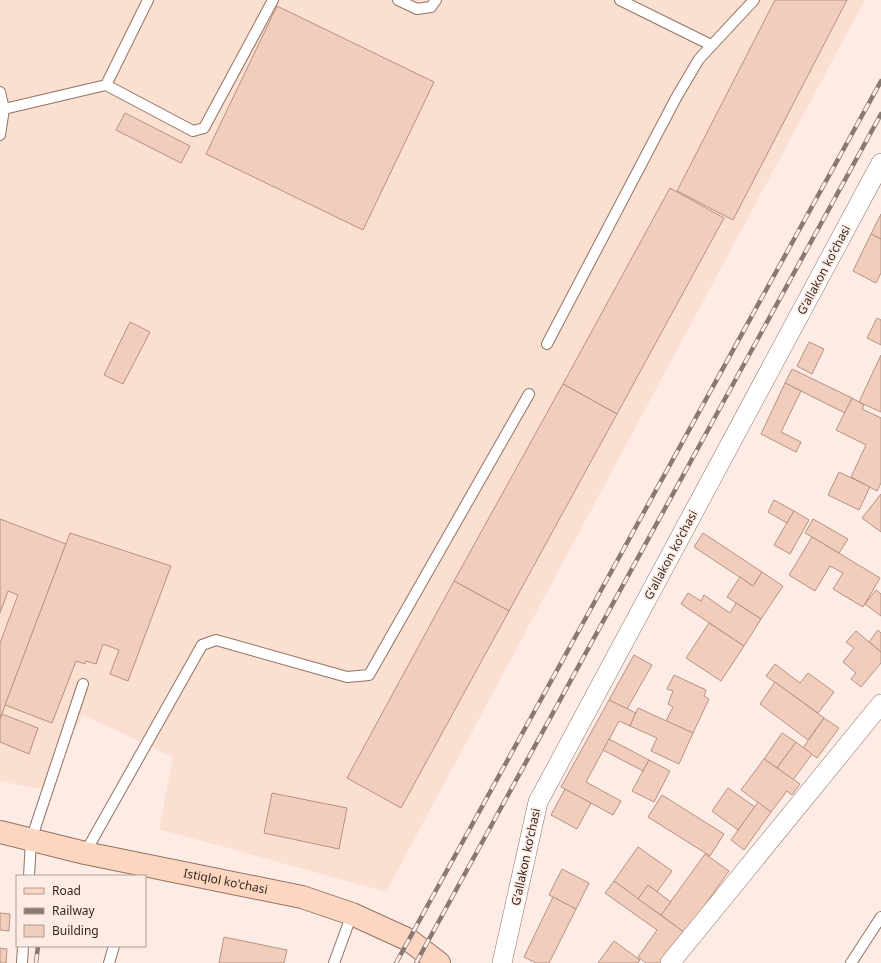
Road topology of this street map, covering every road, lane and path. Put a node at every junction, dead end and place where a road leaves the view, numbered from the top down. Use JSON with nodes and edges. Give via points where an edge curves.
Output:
{"nodes":[{"id":1,"x":148,"y":0,"type":"edge"},
{"id":2,"x":273,"y":0,"type":"edge"},
{"id":3,"x":398,"y":0,"type":"edge"},
{"id":4,"x":436,"y":0,"type":"edge"},
{"id":5,"x":620,"y":0,"type":"edge"},
{"id":6,"x":754,"y":0,"type":"edge"},
{"id":7,"x":711,"y":45,"type":"junction"},
{"id":8,"x":106,"y":85,"type":"junction"},
{"id":9,"x":0,"y":92,"type":"edge"},
{"id":10,"x":4,"y":109,"type":"junction"},
{"id":11,"x":0,"y":135,"type":"edge"},
{"id":12,"x":881,"y":164,"type":"edge"},
{"id":13,"x":547,"y":344,"type":"dead end"},
{"id":14,"x":529,"y":394,"type":"dead end"},
{"id":15,"x":83,"y":684,"type":"dead end"},
{"id":16,"x":881,"y":704,"type":"edge"},
{"id":17,"x":0,"y":832,"type":"edge"},
{"id":18,"x":31,"y":840,"type":"junction"},
{"id":19,"x":85,"y":853,"type":"junction"},
{"id":20,"x":134,"y":869,"type":"edge"},
{"id":21,"x":29,"y":875,"type":"edge"},
{"id":22,"x":352,"y":914,"type":"junction"},
{"id":23,"x":881,"y":917,"type":"edge"},
{"id":24,"x":24,"y":947,"type":"edge"},
{"id":25,"x":114,"y":947,"type":"edge"},
{"id":26,"x":22,"y":963,"type":"edge"},
{"id":27,"x":109,"y":963,"type":"edge"},
{"id":28,"x":334,"y":963,"type":"edge"},
{"id":29,"x":439,"y":963,"type":"edge"},
{"id":30,"x":502,"y":963,"type":"edge"},
{"id":31,"x":670,"y":963,"type":"edge"},
{"id":32,"x":851,"y":963,"type":"edge"}],
"edges":[{"from":1,"to":8,"type":"lane"},
{"from":2,"to":8,"type":"lane","via":[[204,128],[193,131]]},
{"from":3,"to":4,"type":"lane","via":[[417,9],[431,7]]},
{"from":5,"to":7,"type":"lane"},
{"from":6,"to":7,"type":"lane"},
{"from":7,"to":13,"type":"lane","via":[[699,59],[676,98]]},
{"from":8,"to":10,"type":"lane"},
{"from":9,"to":10,"type":"lane"},
{"from":10,"to":11,"type":"lane"},
{"from":12,"to":30,"type":"street","name":"Gʻallakon koʻchasi","via":[[538,802]]},
{"from":14,"to":19,"type":"lane","via":[[369,675],[348,677],[216,640],[202,645]]},
{"from":15,"to":18,"type":"lane"},
{"from":16,"to":31,"type":"street"},
{"from":17,"to":18,"type":"main road","name":"Istiqlol ko'chasi"},
{"from":18,"to":19,"type":"main road","name":"Istiqlol ko'chasi"},
{"from":18,"to":21,"type":"lane"},
{"from":19,"to":20,"type":"main road","name":"Istiqlol ko'chasi"},
{"from":20,"to":22,"type":"main road","name":"Istiqlol ko'chasi","via":[[302,897]]},
{"from":22,"to":28,"type":"lane"},
{"from":22,"to":29,"type":"main road","name":"Istiqlol ko'chasi","via":[[409,940]]},
{"from":23,"to":32,"type":"lane"},
{"from":24,"to":26,"type":"lane"},
{"from":25,"to":27,"type":"lane"}]}
